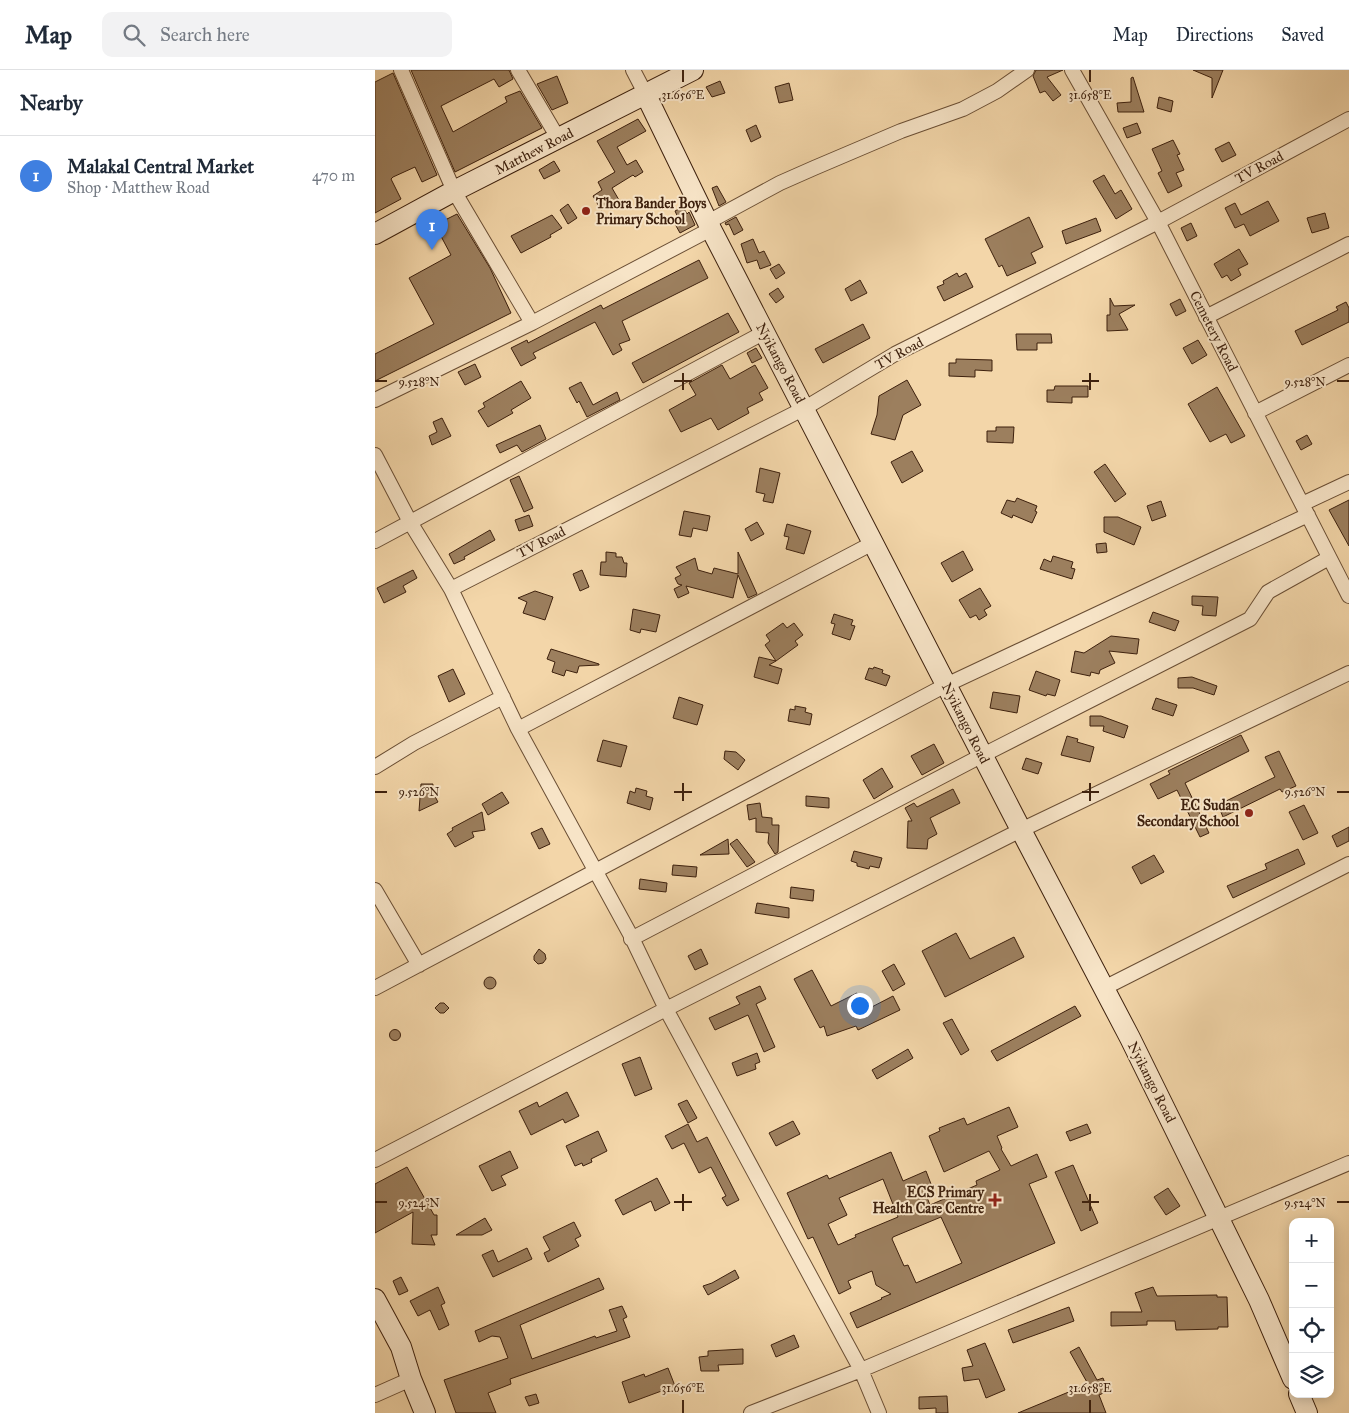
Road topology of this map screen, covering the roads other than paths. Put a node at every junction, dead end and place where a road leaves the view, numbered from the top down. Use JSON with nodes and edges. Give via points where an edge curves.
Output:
{"nodes":[{"id":1,"x":401,"y":70,"type":"edge"},
{"id":2,"x":518,"y":70,"type":"edge"},
{"id":3,"x":633,"y":70,"type":"edge"},
{"id":4,"x":693,"y":70,"type":"edge"},
{"id":5,"x":1027,"y":70,"type":"edge"},
{"id":6,"x":1072,"y":70,"type":"edge"},
{"id":7,"x":646,"y":95,"type":"junction"},
{"id":8,"x":1349,"y":119,"type":"edge"},
{"id":9,"x":558,"y":138,"type":"junction"},
{"id":10,"x":454,"y":191,"type":"junction"},
{"id":11,"x":1157,"y":222,"type":"junction"},
{"id":12,"x":710,"y":226,"type":"junction"},
{"id":13,"x":375,"y":234,"type":"edge"},
{"id":14,"x":1349,"y":244,"type":"edge"},
{"id":15,"x":1206,"y":317,"type":"junction"},
{"id":16,"x":532,"y":323,"type":"junction"},
{"id":17,"x":765,"y":332,"type":"junction"},
{"id":18,"x":1349,"y":365,"type":"edge"},
{"id":19,"x":375,"y":400,"type":"edge"},
{"id":20,"x":805,"y":408,"type":"junction"},
{"id":21,"x":1255,"y":413,"type":"junction"},
{"id":22,"x":375,"y":455,"type":"edge"},
{"id":23,"x":1349,"y":482,"type":"edge"},
{"id":24,"x":1305,"y":510,"type":"junction"},
{"id":25,"x":410,"y":522,"type":"junction"},
{"id":26,"x":375,"y":541,"type":"edge"},
{"id":27,"x":873,"y":543,"type":"junction"},
{"id":28,"x":1329,"y":558,"type":"junction"},
{"id":29,"x":451,"y":588,"type":"junction"},
{"id":30,"x":1349,"y":596,"type":"edge"},
{"id":31,"x":1349,"y":673,"type":"edge"},
{"id":32,"x":947,"y":685,"type":"junction"},
{"id":33,"x":503,"y":698,"type":"junction"},
{"id":34,"x":518,"y":729,"type":"junction"},
{"id":35,"x":983,"y":755,"type":"junction"},
{"id":36,"x":375,"y":767,"type":"edge"},
{"id":37,"x":1021,"y":830,"type":"junction"},
{"id":38,"x":1349,"y":864,"type":"edge"},
{"id":39,"x":596,"y":872,"type":"junction"},
{"id":40,"x":375,"y":890,"type":"edge"},
{"id":41,"x":631,"y":939,"type":"junction"},
{"id":42,"x":419,"y":965,"type":"junction"},
{"id":43,"x":375,"y":988,"type":"edge"},
{"id":44,"x":1104,"y":988,"type":"junction"},
{"id":45,"x":666,"y":1009,"type":"junction"},
{"id":46,"x":375,"y":1160,"type":"edge"},
{"id":47,"x":1349,"y":1163,"type":"edge"},
{"id":48,"x":1221,"y":1218,"type":"junction"},
{"id":49,"x":375,"y":1300,"type":"edge"},
{"id":50,"x":1289,"y":1369,"type":"edge"},
{"id":51,"x":861,"y":1370,"type":"junction"},
{"id":52,"x":411,"y":1379,"type":"junction"},
{"id":53,"x":375,"y":1395,"type":"edge"},
{"id":54,"x":1301,"y":1398,"type":"edge"},
{"id":55,"x":425,"y":1413,"type":"edge"},
{"id":56,"x":751,"y":1413,"type":"edge"},
{"id":57,"x":879,"y":1413,"type":"edge"},
{"id":58,"x":1307,"y":1413,"type":"edge"}],
"edges":[{"from":1,"to":10,"type":"street"},
{"from":2,"to":9,"type":"street"},
{"from":3,"to":7,"type":"street","name":"Nyikango Road"},
{"from":4,"to":7,"type":"street","name":"Matthew Road"},
{"from":5,"to":12,"type":"street","via":[[963,109],[901,131],[780,183]]},
{"from":6,"to":11,"type":"street","name":"Cemetery Road"},
{"from":7,"to":9,"type":"street","name":"Matthew Road"},
{"from":7,"to":12,"type":"street","name":"Nyikango Road"},
{"from":8,"to":11,"type":"street","name":"TV Road"},
{"from":9,"to":10,"type":"street","name":"Matthew Road"},
{"from":10,"to":13,"type":"street","name":"Matthew Road"},
{"from":10,"to":16,"type":"street"},
{"from":11,"to":15,"type":"street","name":"Cemetery Road"},
{"from":11,"to":20,"type":"street","name":"TV Road","via":[[895,354]]},
{"from":12,"to":16,"type":"street"},
{"from":12,"to":17,"type":"street","name":"Nyikango Road"},
{"from":14,"to":15,"type":"street"},
{"from":15,"to":21,"type":"street","name":"Cemetery Road"},
{"from":16,"to":19,"type":"street"},
{"from":17,"to":20,"type":"street","name":"Nyikango Road"},
{"from":17,"to":25,"type":"street"},
{"from":18,"to":21,"type":"street"},
{"from":20,"to":27,"type":"street","name":"Nyikango Road"},
{"from":20,"to":29,"type":"street","name":"TV Road"},
{"from":21,"to":24,"type":"street","name":"Cemetery Road"},
{"from":22,"to":25,"type":"street"},
{"from":23,"to":24,"type":"street"},
{"from":24,"to":28,"type":"street","name":"Cemetery Road"},
{"from":24,"to":32,"type":"street"},
{"from":25,"to":26,"type":"street"},
{"from":25,"to":29,"type":"street"},
{"from":27,"to":32,"type":"street","name":"Nyikango Road"},
{"from":27,"to":34,"type":"street"},
{"from":28,"to":30,"type":"street","name":"Cemetery Road"},
{"from":28,"to":35,"type":"street","via":[[1268,592],[1250,619]]},
{"from":29,"to":33,"type":"street"},
{"from":31,"to":37,"type":"street"},
{"from":32,"to":35,"type":"street","name":"Nyikango Road"},
{"from":32,"to":39,"type":"street"},
{"from":33,"to":34,"type":"street"},
{"from":33,"to":36,"type":"street"},
{"from":34,"to":39,"type":"street"},
{"from":35,"to":37,"type":"street","name":"Nyikango Road"},
{"from":35,"to":41,"type":"street"},
{"from":37,"to":44,"type":"street","name":"Nyikango Road"},
{"from":37,"to":45,"type":"street"},
{"from":38,"to":44,"type":"street"},
{"from":39,"to":41,"type":"street"},
{"from":39,"to":42,"type":"street"},
{"from":40,"to":42,"type":"street"},
{"from":41,"to":45,"type":"street"},
{"from":42,"to":43,"type":"street"},
{"from":44,"to":48,"type":"street","name":"Nyikango Road"},
{"from":45,"to":46,"type":"street"},
{"from":45,"to":51,"type":"street"},
{"from":47,"to":48,"type":"street"},
{"from":48,"to":50,"type":"street","name":"Nyikango Road"},
{"from":48,"to":51,"type":"street"},
{"from":49,"to":52,"type":"street","via":[[401,1347]]},
{"from":51,"to":56,"type":"street"},
{"from":51,"to":57,"type":"street"},
{"from":52,"to":53,"type":"street"},
{"from":52,"to":55,"type":"street"},
{"from":54,"to":58,"type":"street"}]}
